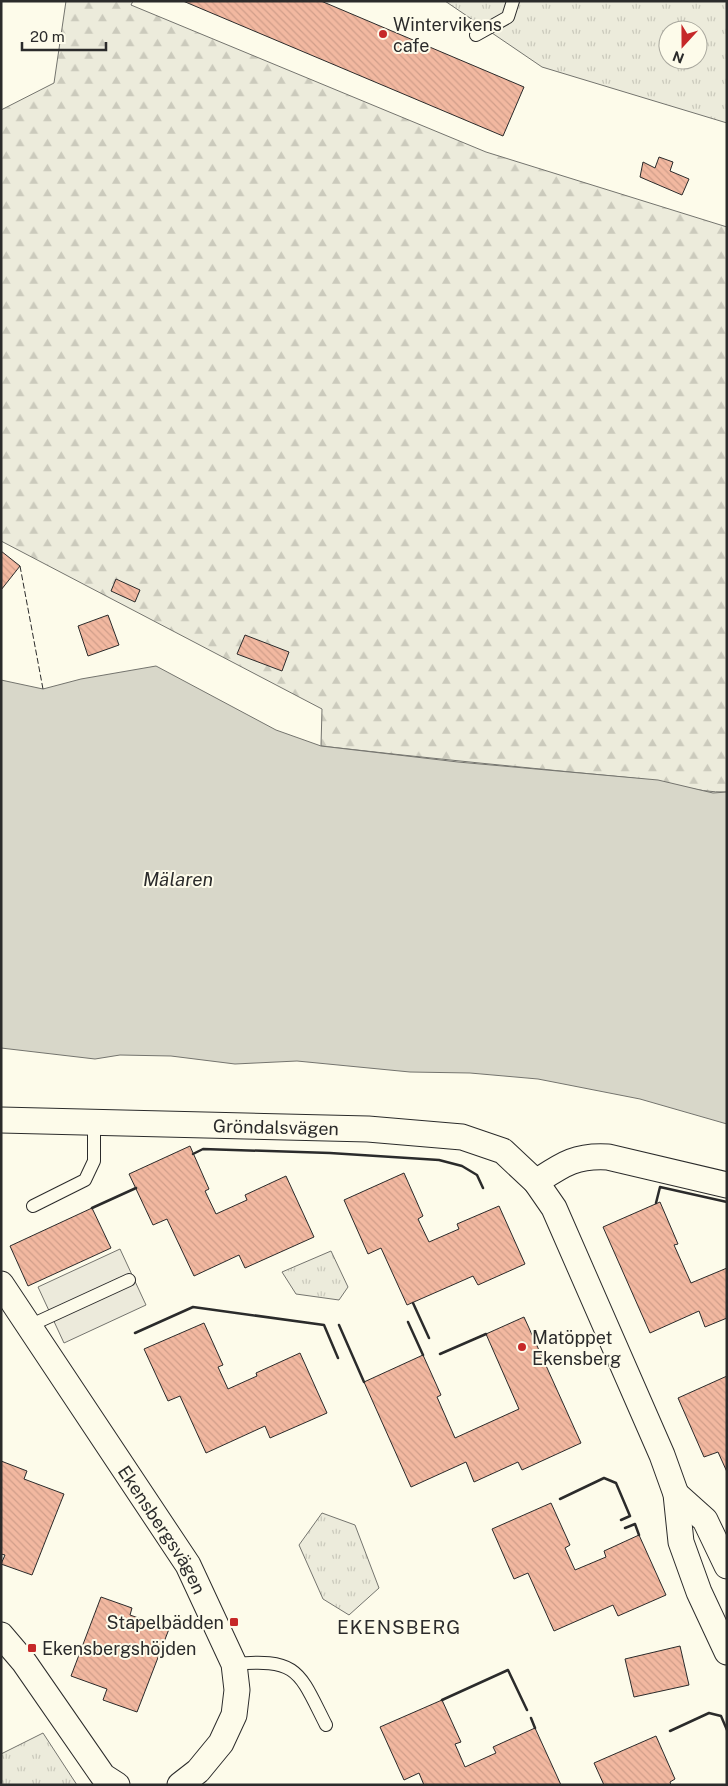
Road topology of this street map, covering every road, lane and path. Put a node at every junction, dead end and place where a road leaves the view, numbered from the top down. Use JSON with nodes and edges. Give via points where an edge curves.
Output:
{"nodes":[{"id":1,"x":513,"y":1,"type":"edge"},
{"id":2,"x":476,"y":35,"type":"dead end"},
{"id":3,"x":1,"y":1120,"type":"edge"},
{"id":4,"x":94,"y":1123,"type":"junction"},
{"id":5,"x":536,"y":1182,"type":"junction"},
{"id":6,"x":727,"y":1185,"type":"edge"},
{"id":7,"x":33,"y":1206,"type":"dead end"},
{"id":8,"x":129,"y":1280,"type":"dead end"},
{"id":9,"x":1,"y":1284,"type":"edge"},
{"id":10,"x":29,"y":1326,"type":"junction"},
{"id":11,"x":676,"y":1494,"type":"junction"},
{"id":12,"x":727,"y":1566,"type":"edge"},
{"id":13,"x":1,"y":1635,"type":"edge"},
{"id":14,"x":727,"y":1652,"type":"edge"},
{"id":15,"x":234,"y":1664,"type":"junction"},
{"id":16,"x":326,"y":1725,"type":"dead end"},
{"id":17,"x":117,"y":1785,"type":"edge"},
{"id":18,"x":180,"y":1785,"type":"edge"}],
"edges":[{"from":1,"to":2,"type":"lane","via":[[508,17]]},
{"from":3,"to":4,"type":"street","name":"Gröndalsvägen"},
{"from":4,"to":5,"type":"street","name":"Gröndalsvägen","via":[[368,1129],[462,1136],[503,1151]]},
{"from":4,"to":7,"type":"lane","via":[[94,1161],[85,1180]]},
{"from":5,"to":6,"type":"street","via":[[566,1162],[589,1156],[608,1157]]},
{"from":5,"to":11,"type":"street","name":"Gröndalsvägen","via":[[554,1208]]},
{"from":8,"to":10,"type":"lane"},
{"from":9,"to":10,"type":"street","name":"Ekensbergsvägen"},
{"from":10,"to":15,"type":"street","name":"Ekensbergsvägen","via":[[188,1565]]},
{"from":11,"to":12,"type":"street","name":"Gröndalsvägen","via":[[705,1520]]},
{"from":11,"to":14,"type":"street","name":"Gröndalsvägen","via":[[681,1542],[699,1592]]},
{"from":13,"to":17,"type":"street","via":[[24,1662],[103,1776]]},
{"from":15,"to":16,"type":"lane","via":[[259,1662],[281,1665],[297,1672]]},
{"from":15,"to":18,"type":"street","name":"Ekensbergsvägen","via":[[238,1690],[234,1715],[221,1743],[198,1771]]}]}
